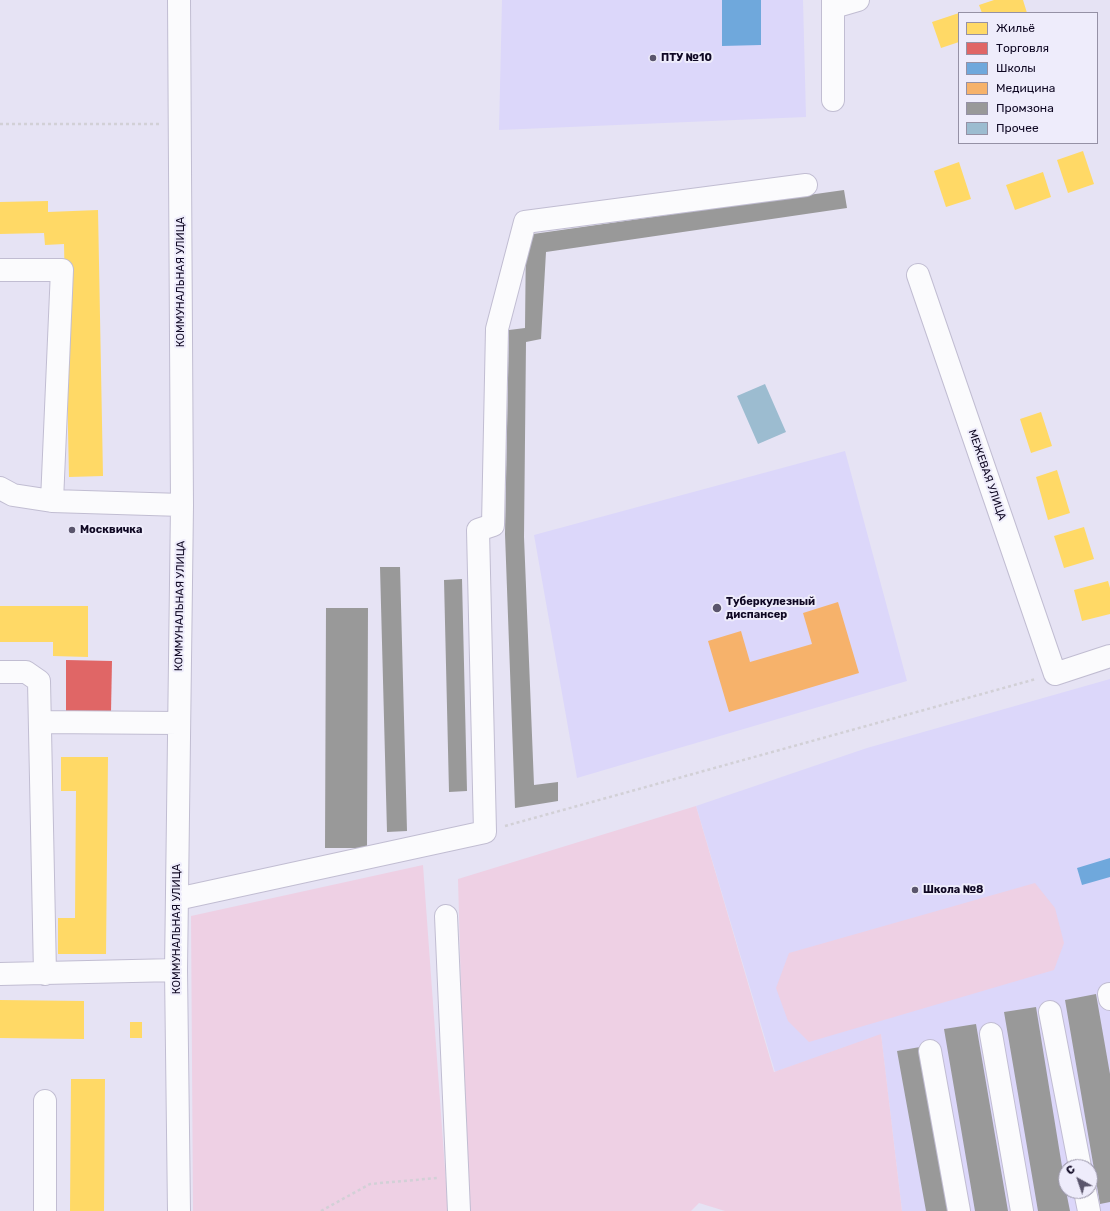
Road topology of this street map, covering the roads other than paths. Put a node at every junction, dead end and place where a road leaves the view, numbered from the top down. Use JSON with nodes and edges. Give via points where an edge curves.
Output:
{"nodes":[{"id":1,"x":179,"y":0,"type":"edge"},
{"id":2,"x":858,"y":0,"type":"edge"},
{"id":3,"x":833,"y":4,"type":"edge"},
{"id":4,"x":833,"y":100,"type":"dead end"},
{"id":5,"x":806,"y":185,"type":"dead end"},
{"id":6,"x":0,"y":270,"type":"edge"},
{"id":7,"x":918,"y":275,"type":"dead end"},
{"id":8,"x":0,"y":488,"type":"edge"},
{"id":9,"x":52,"y":501,"type":"junction"},
{"id":10,"x":182,"y":505,"type":"junction"},
{"id":11,"x":1110,"y":656,"type":"edge"},
{"id":12,"x":0,"y":672,"type":"edge"},
{"id":13,"x":40,"y":722,"type":"junction"},
{"id":14,"x":179,"y":723,"type":"junction"},
{"id":15,"x":177,"y":899,"type":"junction"},
{"id":16,"x":446,"y":916,"type":"dead end"},
{"id":17,"x":176,"y":970,"type":"junction"},
{"id":18,"x":0,"y":974,"type":"edge"},
{"id":19,"x":46,"y":974,"type":"junction"},
{"id":20,"x":1050,"y":1012,"type":"dead end"},
{"id":21,"x":991,"y":1034,"type":"dead end"},
{"id":22,"x":930,"y":1052,"type":"dead end"},
{"id":23,"x":45,"y":1101,"type":"dead end"},
{"id":24,"x":1078,"y":1159,"type":"edge"},
{"id":25,"x":1087,"y":1199,"type":"edge"},
{"id":26,"x":45,"y":1211,"type":"edge"},
{"id":27,"x":179,"y":1211,"type":"edge"},
{"id":28,"x":459,"y":1211,"type":"edge"},
{"id":29,"x":959,"y":1211,"type":"edge"},
{"id":30,"x":1022,"y":1211,"type":"edge"},
{"id":31,"x":1089,"y":1211,"type":"edge"}],
"edges":[{"from":1,"to":10,"type":"street","name":"КОММУНАЛЬНАЯ УЛИЦА"},
{"from":2,"to":3,"type":"street"},
{"from":3,"to":4,"type":"street"},
{"from":5,"to":15,"type":"street","via":[[525,222],[497,329],[493,525],[478,530],[485,832]]},
{"from":6,"to":9,"type":"street","via":[[62,270]]},
{"from":7,"to":11,"type":"street","name":"МЕЖЕВАЯ УЛИЦА","via":[[1055,674]]},
{"from":8,"to":9,"type":"street","via":[[13,495]]},
{"from":9,"to":10,"type":"street"},
{"from":10,"to":14,"type":"street","name":"КОММУНАЛЬНАЯ УЛИЦА"},
{"from":12,"to":13,"type":"street","via":[[26,672],[40,681]]},
{"from":13,"to":14,"type":"street"},
{"from":13,"to":19,"type":"street"},
{"from":14,"to":15,"type":"street","name":"КОММУНАЛЬНАЯ УЛИЦА"},
{"from":15,"to":17,"type":"street","name":"КОММУНАЛЬНАЯ УЛИЦА"},
{"from":16,"to":28,"type":"street"},
{"from":17,"to":19,"type":"street"},
{"from":17,"to":27,"type":"street","name":"КОММУНАЛЬНАЯ УЛИЦА"},
{"from":18,"to":19,"type":"street"},
{"from":20,"to":24,"type":"street"},
{"from":21,"to":30,"type":"street"},
{"from":22,"to":29,"type":"street"},
{"from":23,"to":26,"type":"street"},
{"from":25,"to":31,"type":"street"}]}
